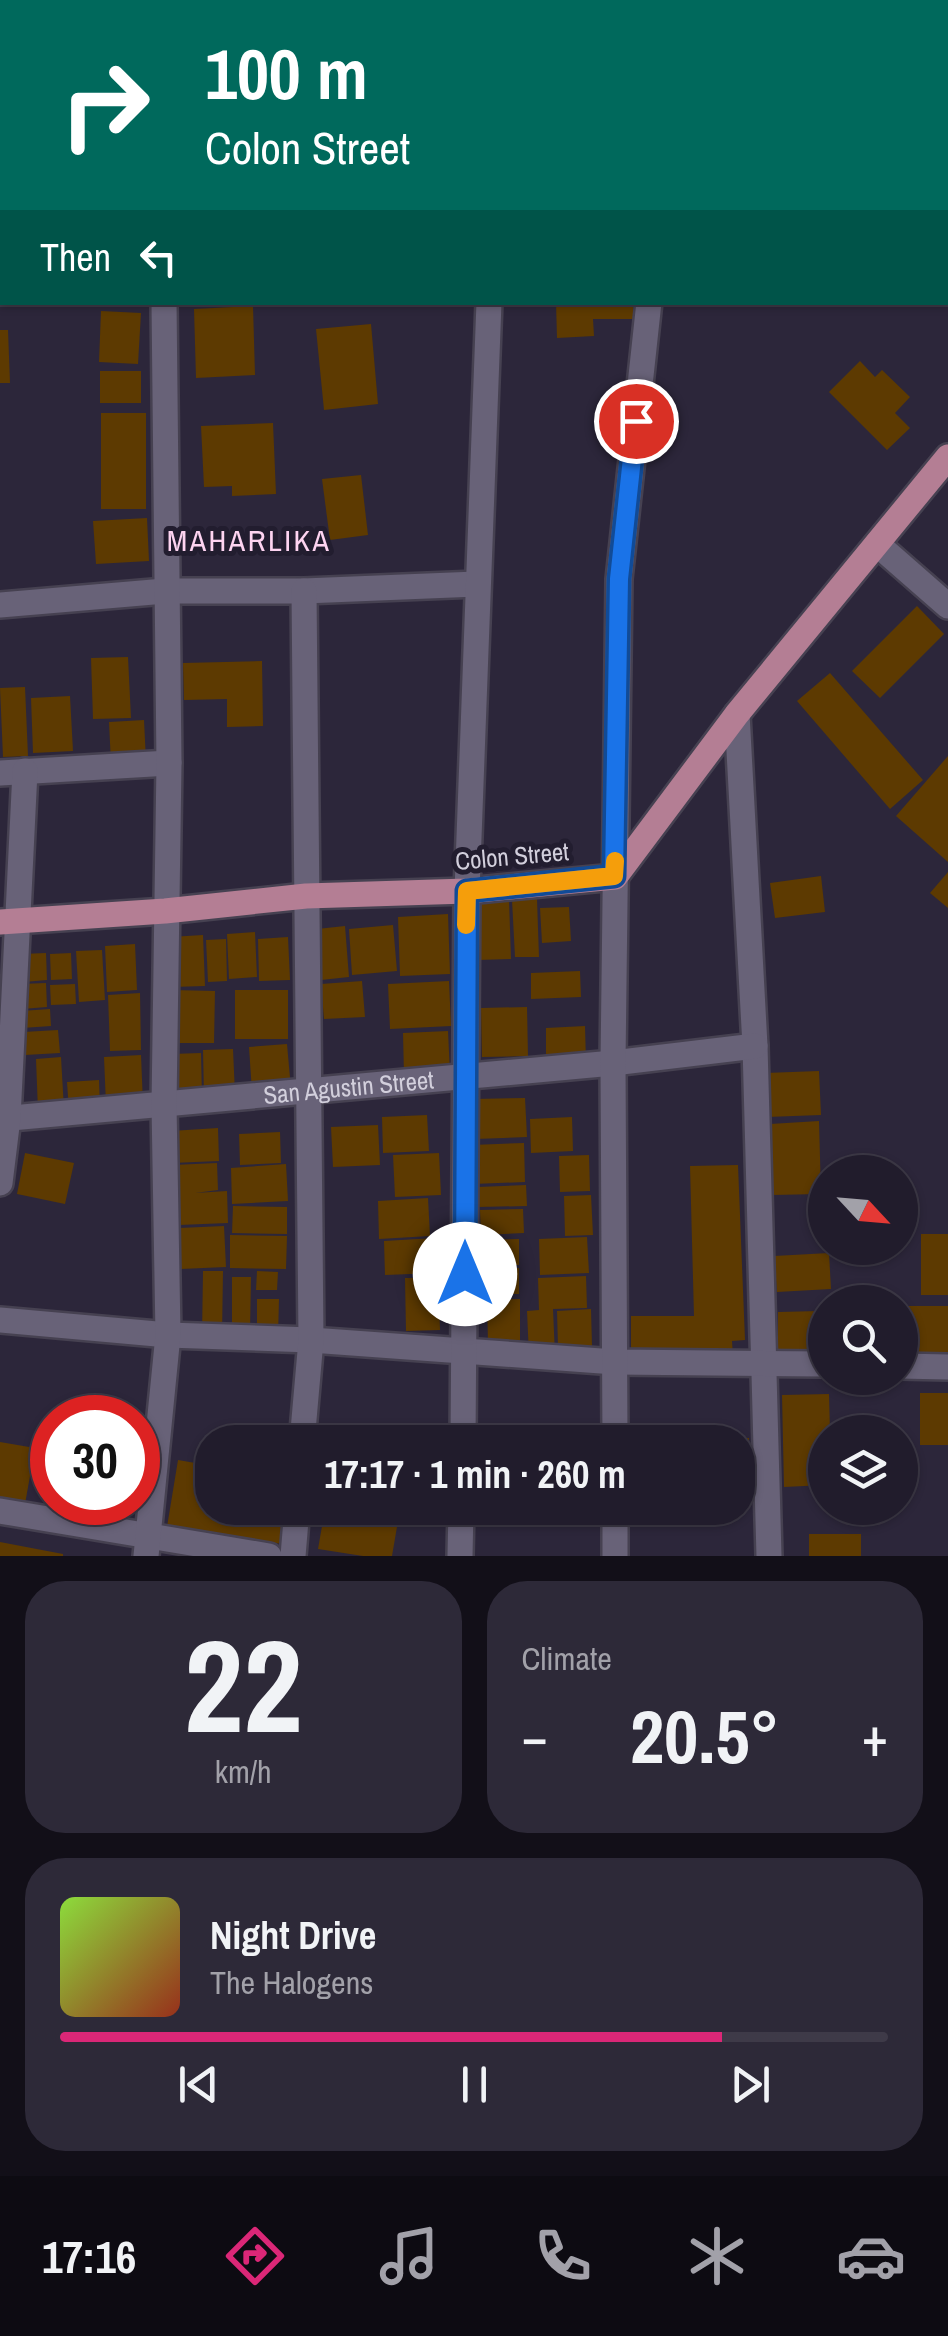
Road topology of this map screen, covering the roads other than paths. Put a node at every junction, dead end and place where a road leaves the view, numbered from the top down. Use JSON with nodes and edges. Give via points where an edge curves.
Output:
{"nodes":[{"id":1,"x":164,"y":305,"type":"edge"},
{"id":2,"x":489,"y":305,"type":"edge"},
{"id":3,"x":649,"y":305,"type":"edge"},
{"id":4,"x":948,"y":457,"type":"edge"},
{"id":5,"x":876,"y":544,"type":"junction"},
{"id":6,"x":477,"y":584,"type":"junction"},
{"id":7,"x":165,"y":591,"type":"junction"},
{"id":8,"x":304,"y":591,"type":"junction"},
{"id":9,"x":0,"y":605,"type":"edge"},
{"id":10,"x":948,"y":606,"type":"edge"},
{"id":11,"x":737,"y":714,"type":"junction"},
{"id":12,"x":169,"y":763,"type":"junction"},
{"id":13,"x":12,"y":772,"type":"edge"},
{"id":14,"x":614,"y":876,"type":"junction"},
{"id":15,"x":467,"y":891,"type":"junction"},
{"id":16,"x":306,"y":896,"type":"junction"},
{"id":17,"x":166,"y":911,"type":"junction"},
{"id":18,"x":9,"y":921,"type":"edge"},
{"id":19,"x":754,"y":1046,"type":"junction"},
{"id":20,"x":613,"y":1063,"type":"junction"},
{"id":21,"x":464,"y":1078,"type":"junction"},
{"id":22,"x":308,"y":1090,"type":"junction"},
{"id":23,"x":164,"y":1105,"type":"junction"},
{"id":24,"x":4,"y":1118,"type":"edge"},
{"id":25,"x":0,"y":1183,"type":"edge"},
{"id":26,"x":0,"y":1320,"type":"edge"},
{"id":27,"x":168,"y":1335,"type":"junction"},
{"id":28,"x":310,"y":1340,"type":"junction"},
{"id":29,"x":465,"y":1353,"type":"junction"},
{"id":30,"x":616,"y":1362,"type":"junction"},
{"id":31,"x":764,"y":1363,"type":"junction"},
{"id":32,"x":808,"y":1364,"type":"edge"},
{"id":33,"x":918,"y":1366,"type":"edge"},
{"id":34,"x":948,"y":1367,"type":"edge"},
{"id":35,"x":303,"y":1425,"type":"edge"},
{"id":36,"x":463,"y":1425,"type":"edge"},
{"id":37,"x":616,"y":1425,"type":"edge"},
{"id":38,"x":0,"y":1511,"type":"edge"},
{"id":39,"x":296,"y":1525,"type":"edge"},
{"id":40,"x":461,"y":1525,"type":"edge"},
{"id":41,"x":615,"y":1525,"type":"edge"},
{"id":42,"x":148,"y":1545,"type":"edge"},
{"id":43,"x":269,"y":1556,"type":"edge"},
{"id":44,"x":293,"y":1556,"type":"edge"},
{"id":45,"x":460,"y":1556,"type":"edge"},
{"id":46,"x":615,"y":1556,"type":"edge"},
{"id":47,"x":770,"y":1556,"type":"edge"}],
"edges":[{"from":1,"to":7,"type":"street"},
{"from":2,"to":6,"type":"street"},
{"from":3,"to":14,"type":"street","via":[[619,579]]},
{"from":4,"to":5,"type":"main road"},
{"from":5,"to":10,"type":"street"},
{"from":5,"to":11,"type":"main road"},
{"from":6,"to":8,"type":"street"},
{"from":6,"to":15,"type":"street"},
{"from":7,"to":8,"type":"street"},
{"from":7,"to":9,"type":"street"},
{"from":7,"to":12,"type":"street"},
{"from":8,"to":16,"type":"street"},
{"from":11,"to":14,"type":"main road"},
{"from":11,"to":19,"type":"street"},
{"from":12,"to":13,"type":"street"},
{"from":12,"to":17,"type":"street"},
{"from":13,"to":18,"type":"street"},
{"from":14,"to":15,"type":"main road","name":"Colon Street"},
{"from":14,"to":20,"type":"street"},
{"from":15,"to":16,"type":"main road","name":"Colon Street"},
{"from":15,"to":21,"type":"street"},
{"from":16,"to":17,"type":"main road","name":"Colon Street"},
{"from":16,"to":22,"type":"street"},
{"from":17,"to":18,"type":"main road","name":"Colon Street"},
{"from":17,"to":23,"type":"street"},
{"from":18,"to":24,"type":"street"},
{"from":19,"to":20,"type":"street","name":"San Agustin Street"},
{"from":19,"to":31,"type":"street"},
{"from":20,"to":21,"type":"street","name":"San Agustin Street"},
{"from":20,"to":30,"type":"street"},
{"from":21,"to":22,"type":"street","name":"San Agustin Street"},
{"from":21,"to":29,"type":"street"},
{"from":22,"to":23,"type":"street","name":"San Agustin Street"},
{"from":22,"to":28,"type":"street"},
{"from":23,"to":24,"type":"street","name":"San Agustin Street"},
{"from":23,"to":27,"type":"street"},
{"from":24,"to":25,"type":"street"},
{"from":26,"to":27,"type":"street"},
{"from":27,"to":28,"type":"street"},
{"from":27,"to":42,"type":"street"},
{"from":28,"to":29,"type":"street"},
{"from":28,"to":35,"type":"street"},
{"from":29,"to":30,"type":"street"},
{"from":29,"to":36,"type":"street"},
{"from":30,"to":31,"type":"street"},
{"from":30,"to":37,"type":"street"},
{"from":31,"to":32,"type":"street"},
{"from":31,"to":47,"type":"street"},
{"from":33,"to":34,"type":"street"},
{"from":38,"to":42,"type":"street"},
{"from":39,"to":44,"type":"street"},
{"from":40,"to":45,"type":"street"},
{"from":41,"to":46,"type":"street"},
{"from":42,"to":43,"type":"street"}]}
